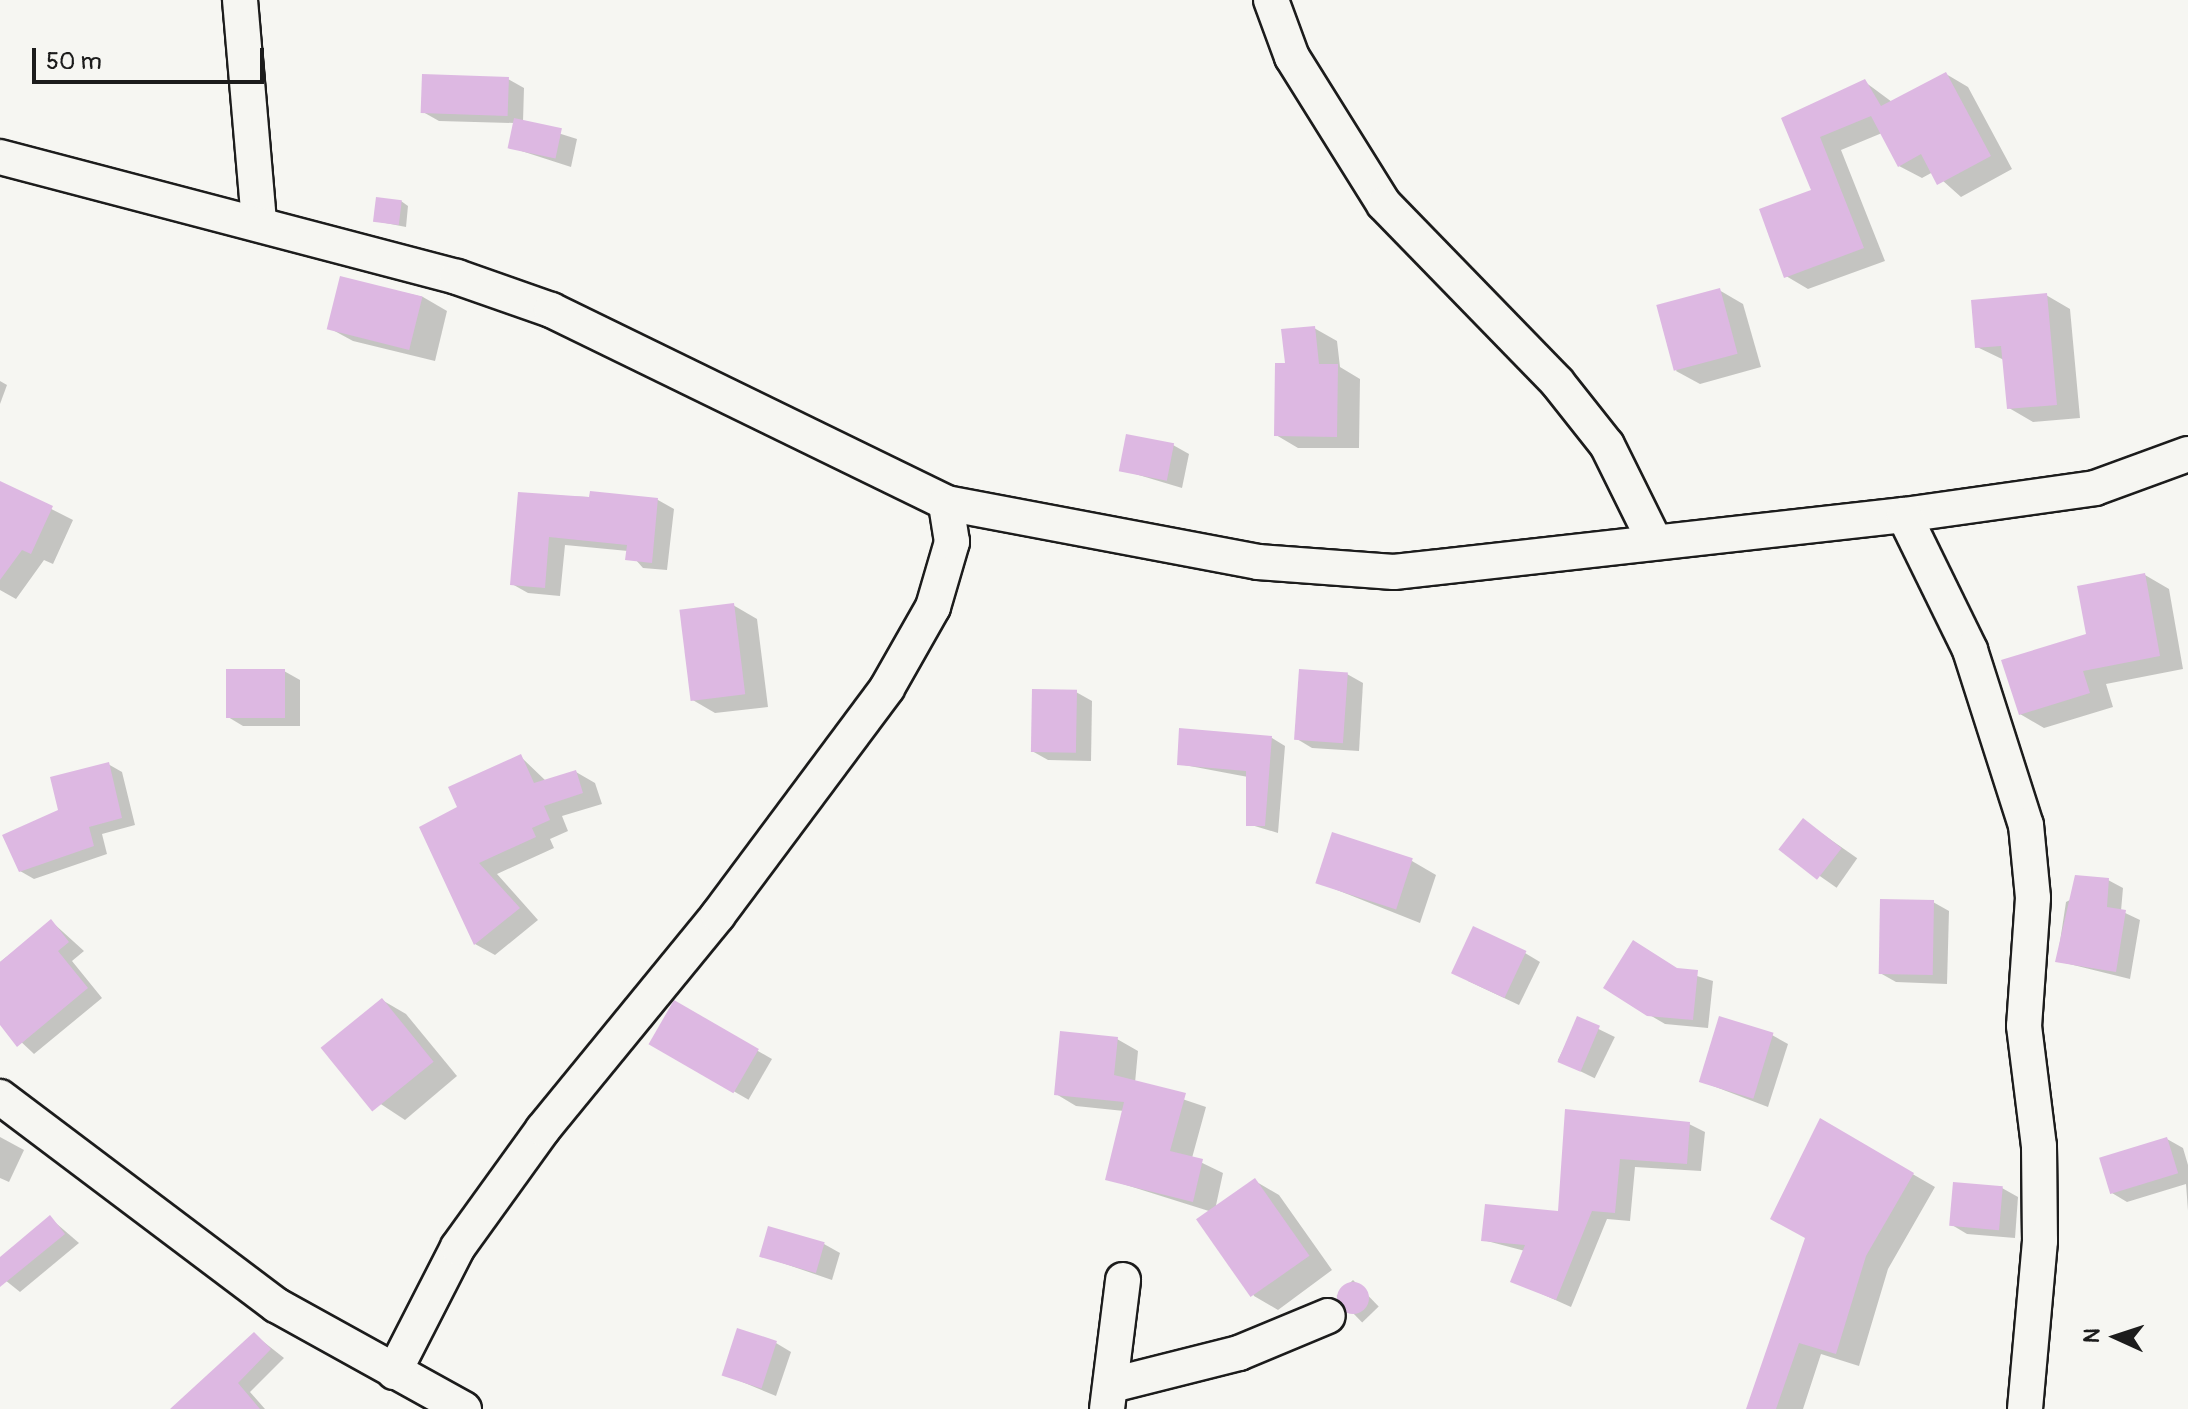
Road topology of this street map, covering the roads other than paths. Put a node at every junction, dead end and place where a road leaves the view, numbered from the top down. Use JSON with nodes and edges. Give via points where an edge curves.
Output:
{"nodes":[{"id":1,"x":240,"y":0,"type":"edge"},
{"id":2,"x":1271,"y":0,"type":"edge"},
{"id":3,"x":0,"y":157,"type":"edge"},
{"id":4,"x":259,"y":223,"type":"junction"},
{"id":5,"x":2188,"y":454,"type":"edge"},
{"id":6,"x":946,"y":503,"type":"junction"},
{"id":7,"x":1904,"y":515,"type":"junction"},
{"id":8,"x":1654,"y":540,"type":"junction"},
{"id":9,"x":0,"y":1097,"type":"edge"},
{"id":10,"x":1123,"y":1280,"type":"dead end"},
{"id":11,"x":1328,"y":1316,"type":"dead end"},
{"id":12,"x":394,"y":1372,"type":"junction"},
{"id":13,"x":1109,"y":1397,"type":"edge"},
{"id":14,"x":464,"y":1409,"type":"edge"},
{"id":15,"x":2025,"y":1409,"type":"edge"}],
"edges":[{"from":1,"to":4,"type":"street"},
{"from":2,"to":8,"type":"street","via":[[1292,57],[1384,204],[1557,382],[1607,445]]},
{"from":3,"to":4,"type":"street"},
{"from":4,"to":6,"type":"street","via":[[551,310]]},
{"from":5,"to":7,"type":"street","via":[[2095,488]]},
{"from":6,"to":8,"type":"street","via":[[1243,560],[1394,572]]},
{"from":6,"to":12,"type":"street","via":[[952,542],[933,607],[887,688],[718,915],[534,1141],[458,1247]]},
{"from":7,"to":8,"type":"street"},
{"from":7,"to":15,"type":"street","via":[[1970,650],[2026,825],[2033,898],[2024,1026],[2039,1146],[2040,1241]]},
{"from":9,"to":12,"type":"street","via":[[276,1305]]},
{"from":10,"to":13,"type":"street"},
{"from":11,"to":13,"type":"street"},
{"from":12,"to":14,"type":"street"}]}
